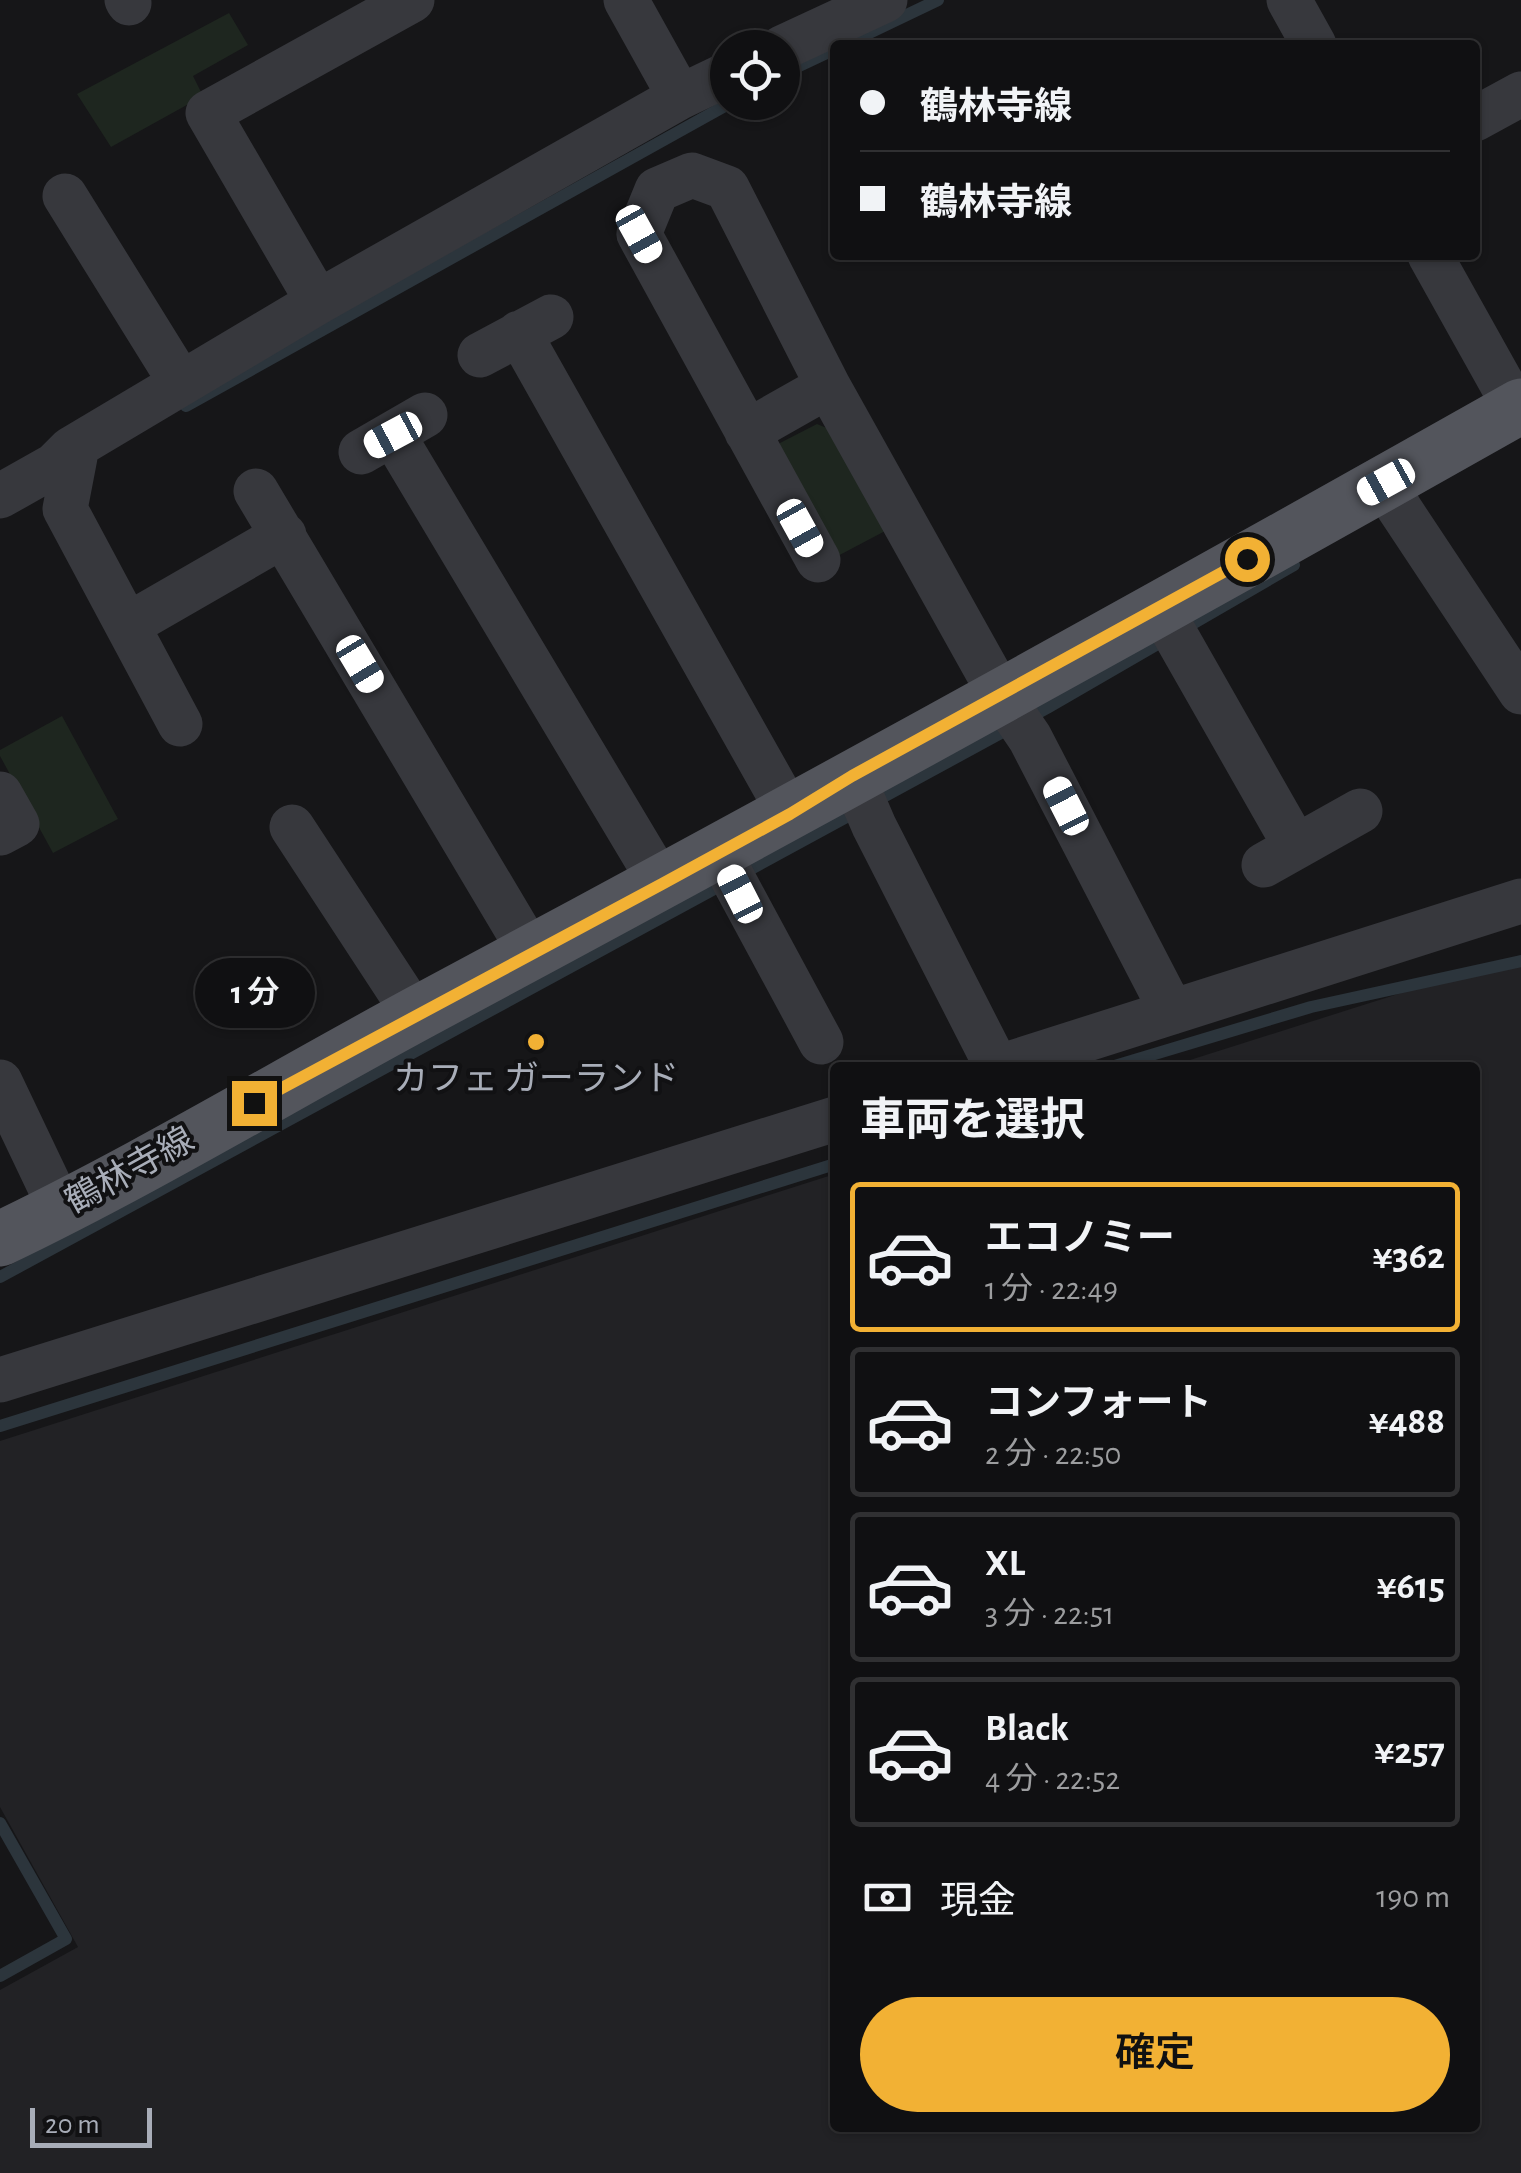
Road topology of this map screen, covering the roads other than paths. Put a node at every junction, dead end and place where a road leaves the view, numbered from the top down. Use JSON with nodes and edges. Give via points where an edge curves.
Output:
{"nodes":[{"id":1,"x":412,"y":0,"type":"edge"},
{"id":2,"x":626,"y":0,"type":"edge"},
{"id":3,"x":1289,"y":0,"type":"edge"},
{"id":4,"x":856,"y":6,"type":"edge"},
{"id":5,"x":353,"y":14,"type":"edge"},
{"id":6,"x":800,"y":38,"type":"edge"},
{"id":7,"x":1311,"y":40,"type":"edge"},
{"id":8,"x":710,"y":83,"type":"edge"},
{"id":9,"x":1521,"y":94,"type":"edge"},
{"id":10,"x":680,"y":98,"type":"junction"},
{"id":11,"x":1480,"y":116,"type":"edge"},
{"id":12,"x":65,"y":196,"type":"dead end"},
{"id":13,"x":1433,"y":260,"type":"edge"},
{"id":14,"x":318,"y":302,"type":"junction"},
{"id":15,"x":480,"y":355,"type":"dead end"},
{"id":16,"x":181,"y":384,"type":"junction"},
{"id":17,"x":828,"y":386,"type":"junction"},
{"id":18,"x":1519,"y":408,"type":"edge"},
{"id":19,"x":747,"y":432,"type":"junction"},
{"id":20,"x":393,"y":434,"type":"dead end"},
{"id":21,"x":72,"y":466,"type":"junction"},
{"id":22,"x":256,"y":491,"type":"dead end"},
{"id":23,"x":0,"y":496,"type":"edge"},
{"id":24,"x":1394,"y":496,"type":"junction"},
{"id":25,"x":284,"y":535,"type":"junction"},
{"id":26,"x":818,"y":560,"type":"dead end"},
{"id":27,"x":128,"y":625,"type":"junction"},
{"id":28,"x":1170,"y":628,"type":"junction"},
{"id":29,"x":1511,"y":687,"type":"edge"},
{"id":30,"x":1015,"y":715,"type":"junction"},
{"id":31,"x":180,"y":724,"type":"dead end"},
{"id":32,"x":0,"y":794,"type":"edge"},
{"id":33,"x":863,"y":801,"type":"junction"},
{"id":34,"x":1360,"y":811,"type":"dead end"},
{"id":35,"x":790,"y":814,"type":"junction"},
{"id":36,"x":292,"y":827,"type":"dead end"},
{"id":37,"x":0,"y":833,"type":"edge"},
{"id":38,"x":729,"y":872,"type":"junction"},
{"id":39,"x":662,"y":884,"type":"junction"},
{"id":40,"x":1521,"y":901,"type":"edge"},
{"id":41,"x":531,"y":953,"type":"junction"},
{"id":42,"x":1172,"y":1012,"type":"junction"},
{"id":43,"x":416,"y":1015,"type":"junction"},
{"id":44,"x":821,"y":1042,"type":"dead end"},
{"id":45,"x":994,"y":1062,"type":"edge"},
{"id":46,"x":1012,"y":1062,"type":"edge"},
{"id":47,"x":0,"y":1082,"type":"edge"},
{"id":48,"x":830,"y":1121,"type":"edge"},
{"id":49,"x":61,"y":1210,"type":"junction"},
{"id":50,"x":0,"y":1239,"type":"edge"},
{"id":51,"x":0,"y":1380,"type":"edge"}],
"edges":[{"from":1,"to":5,"type":"street"},
{"from":2,"to":10,"type":"street"},
{"from":3,"to":7,"type":"street"},
{"from":4,"to":6,"type":"street"},
{"from":5,"to":14,"type":"street","via":[[208,113]]},
{"from":8,"to":10,"type":"street"},
{"from":9,"to":11,"type":"street"},
{"from":10,"to":14,"type":"street"},
{"from":12,"to":16,"type":"street"},
{"from":13,"to":18,"type":"street"},
{"from":14,"to":16,"type":"street"},
{"from":15,"to":35,"type":"street","via":[[535,325],[708,633]]},
{"from":16,"to":21,"type":"street"},
{"from":17,"to":19,"type":"street"},
{"from":17,"to":19,"type":"street","via":[[727,188],[692,175],[657,190],[639,234]]},
{"from":17,"to":30,"type":"street"},
{"from":18,"to":24,"type":"main road","name":"鶴林寺線"},
{"from":19,"to":26,"type":"street"},
{"from":20,"to":39,"type":"street"},
{"from":21,"to":23,"type":"street","via":[[54,464]]},
{"from":21,"to":27,"type":"street","via":[[65,510]]},
{"from":22,"to":25,"type":"street"},
{"from":24,"to":28,"type":"main road","name":"鶴林寺線"},
{"from":24,"to":29,"type":"street"},
{"from":25,"to":27,"type":"street"},
{"from":25,"to":41,"type":"street"},
{"from":27,"to":31,"type":"street"},
{"from":28,"to":30,"type":"main road","name":"鶴林寺線"},
{"from":28,"to":34,"type":"street","via":[[1280,856]]},
{"from":30,"to":33,"type":"main road","name":"鶴林寺線"},
{"from":30,"to":42,"type":"street"},
{"from":32,"to":37,"type":"street","via":[[17,824]]},
{"from":33,"to":35,"type":"main road","name":"鶴林寺線"},
{"from":33,"to":45,"type":"street"},
{"from":35,"to":38,"type":"main road","name":"鶴林寺線"},
{"from":36,"to":43,"type":"street"},
{"from":38,"to":39,"type":"main road","name":"鶴林寺線"},
{"from":38,"to":44,"type":"street"},
{"from":39,"to":41,"type":"main road","name":"鶴林寺線"},
{"from":40,"to":42,"type":"street"},
{"from":41,"to":43,"type":"main road","name":"鶴林寺線"},
{"from":42,"to":46,"type":"street"},
{"from":43,"to":49,"type":"main road","name":"鶴林寺線"},
{"from":47,"to":49,"type":"street"},
{"from":48,"to":51,"type":"street"},
{"from":49,"to":50,"type":"main road","name":"鶴林寺線"}]}
